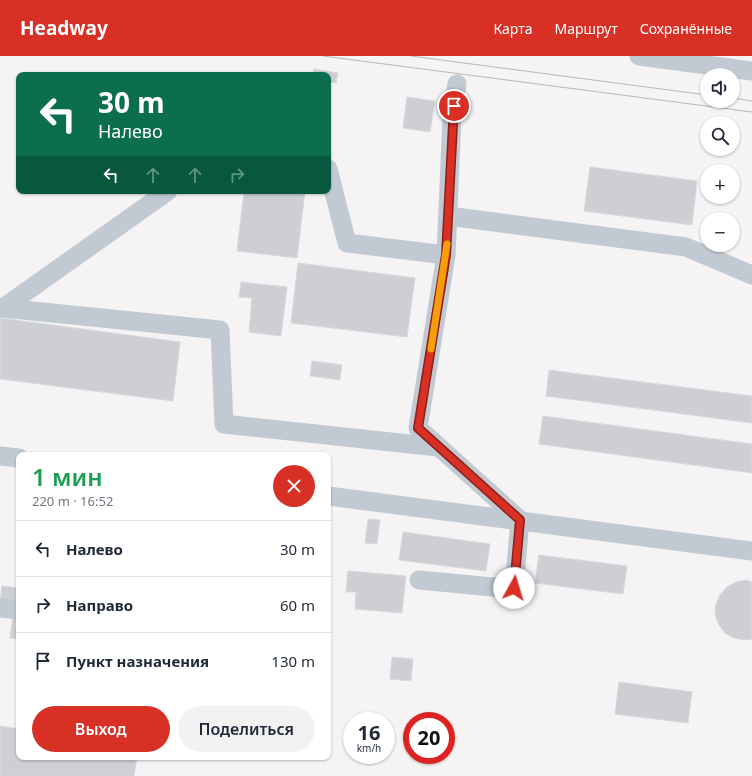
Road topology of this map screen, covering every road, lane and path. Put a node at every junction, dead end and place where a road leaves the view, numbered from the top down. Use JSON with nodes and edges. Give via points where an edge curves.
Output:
{"nodes":[{"id":1,"x":639,"y":56,"type":"edge"},
{"id":2,"x":752,"y":71,"type":"edge"},
{"id":3,"x":457,"y":84,"type":"dead end"},
{"id":4,"x":331,"y":181,"type":"edge"},
{"id":5,"x":164,"y":194,"type":"edge"},
{"id":6,"x":448,"y":216,"type":"junction"},
{"id":7,"x":446,"y":255,"type":"junction"},
{"id":8,"x":752,"y":275,"type":"edge"},
{"id":9,"x":1,"y":308,"type":"edge"},
{"id":10,"x":438,"y":447,"type":"junction"},
{"id":11,"x":0,"y":456,"type":"edge"},
{"id":12,"x":16,"y":458,"type":"edge"},
{"id":13,"x":331,"y":496,"type":"edge"},
{"id":14,"x":520,"y":520,"type":"junction"},
{"id":15,"x":752,"y":551,"type":"edge"},
{"id":16,"x":419,"y":580,"type":"dead end"},
{"id":17,"x":0,"y":608,"type":"edge"},
{"id":18,"x":16,"y":610,"type":"edge"}],
"edges":[{"from":1,"to":2,"type":"lane"},
{"from":3,"to":6,"type":"lane","via":[[452,117]]},
{"from":4,"to":7,"type":"lane","via":[[347,243]]},
{"from":5,"to":9,"type":"lane"},
{"from":6,"to":7,"type":"lane"},
{"from":6,"to":8,"type":"lane","via":[[686,247]]},
{"from":7,"to":10,"type":"lane","via":[[418,428]]},
{"from":9,"to":10,"type":"lane","via":[[220,330],[224,424]]},
{"from":10,"to":14,"type":"lane"},
{"from":11,"to":12,"type":"lane"},
{"from":13,"to":14,"type":"lane"},
{"from":14,"to":15,"type":"lane"},
{"from":14,"to":16,"type":"lane","via":[[514,588]]},
{"from":17,"to":18,"type":"lane"}]}
